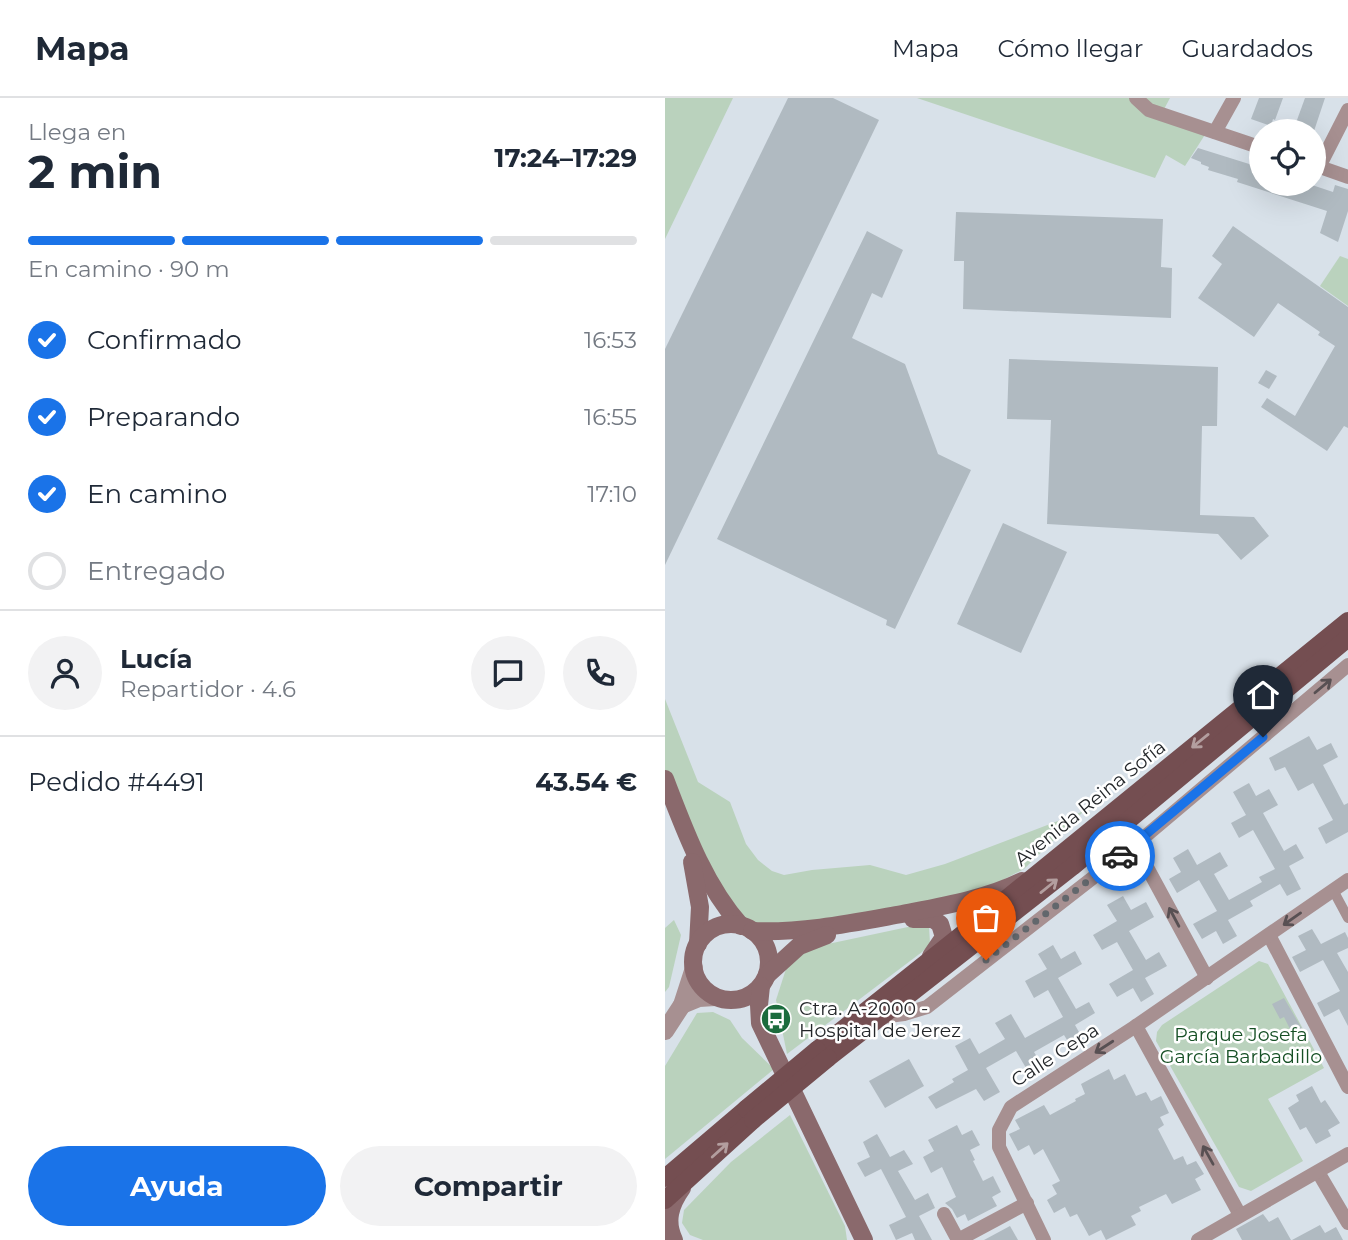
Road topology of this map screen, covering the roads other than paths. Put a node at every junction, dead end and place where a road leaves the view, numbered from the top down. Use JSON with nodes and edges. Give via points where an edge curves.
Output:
{"nodes":[{"id":1,"x":1136,"y":98,"type":"edge"},
{"id":2,"x":1234,"y":98,"type":"edge"},
{"id":3,"x":1348,"y":110,"type":"edge"},
{"id":4,"x":1215,"y":132,"type":"junction"},
{"id":5,"x":1249,"y":144,"type":"edge"},
{"id":6,"x":1326,"y":148,"type":"edge"},
{"id":7,"x":1326,"y":169,"type":"edge"},
{"id":8,"x":1348,"y":177,"type":"edge"},
{"id":9,"x":1348,"y":621,"type":"edge"},
{"id":10,"x":1348,"y":638,"type":"edge"},
{"id":11,"x":1348,"y":665,"type":"edge"},
{"id":12,"x":665,"y":779,"type":"edge"},
{"id":13,"x":690,"y":845,"type":"junction"},
{"id":14,"x":1135,"y":845,"type":"junction"},
{"id":15,"x":1032,"y":877,"type":"junction"},
{"id":16,"x":1348,"y":880,"type":"edge"},
{"id":17,"x":1333,"y":891,"type":"junction"},
{"id":18,"x":1348,"y":918,"type":"edge"},
{"id":19,"x":747,"y":928,"type":"junction"},
{"id":20,"x":1269,"y":934,"type":"junction"},
{"id":21,"x":698,"y":944,"type":"junction"},
{"id":22,"x":694,"y":968,"type":"junction"},
{"id":23,"x":919,"y":970,"type":"junction"},
{"id":24,"x":1207,"y":978,"type":"junction"},
{"id":25,"x":764,"y":980,"type":"junction"},
{"id":26,"x":722,"y":999,"type":"junction"},
{"id":27,"x":682,"y":1004,"type":"junction"},
{"id":28,"x":879,"y":1017,"type":"junction"},
{"id":29,"x":760,"y":1023,"type":"junction"},
{"id":30,"x":1136,"y":1026,"type":"junction"},
{"id":31,"x":665,"y":1031,"type":"edge"},
{"id":32,"x":822,"y":1054,"type":"junction"},
{"id":33,"x":1348,"y":1087,"type":"edge"},
{"id":34,"x":750,"y":1115,"type":"junction"},
{"id":35,"x":1348,"y":1154,"type":"edge"},
{"id":36,"x":1318,"y":1172,"type":"junction"},
{"id":37,"x":665,"y":1178,"type":"edge"},
{"id":38,"x":688,"y":1180,"type":"junction"},
{"id":39,"x":665,"y":1199,"type":"edge"},
{"id":40,"x":1027,"y":1203,"type":"junction"},
{"id":41,"x":944,"y":1214,"type":"dead end"},
{"id":42,"x":1240,"y":1215,"type":"junction"},
{"id":43,"x":1348,"y":1223,"type":"edge"},
{"id":44,"x":860,"y":1236,"type":"edge"},
{"id":45,"x":674,"y":1240,"type":"edge"},
{"id":46,"x":1044,"y":1240,"type":"edge"},
{"id":47,"x":1198,"y":1240,"type":"edge"}],
"edges":[{"from":1,"to":4,"type":"street","via":[[1149,110]]},
{"from":2,"to":4,"type":"street"},
{"from":3,"to":6,"type":"street"},
{"from":4,"to":5,"type":"street"},
{"from":7,"to":8,"type":"street"},
{"from":9,"to":15,"type":"main road","name":"Avenida Reina Sofía","one_way":true},
{"from":28,"to":10,"type":"main road","name":"Avenida Reina Sofía","one_way":true,"via":[[1046,888]]},
{"from":14,"to":11,"type":"street","one_way":true},
{"from":12,"to":13,"type":"main road"},
{"from":13,"to":19,"type":"main road","via":[[709,881]]},
{"from":13,"to":21,"type":"main road","via":[[700,907]]},
{"from":24,"to":14,"type":"street","one_way":true},
{"from":14,"to":28,"type":"street","via":[[927,1007]]},
{"from":15,"to":19,"type":"main road","via":[[1000,891],[818,930]]},
{"from":15,"to":23,"type":"main road","name":"Avenida Reina Sofía"},
{"from":16,"to":17,"type":"street","name":"Calle Cepa"},
{"from":17,"to":18,"type":"street"},
{"from":17,"to":20,"type":"street","name":"Calle Cepa","one_way":true},
{"from":19,"to":21,"type":"main road","via":[[717,928]]},
{"from":19,"to":25,"type":"main road","via":[[767,950]]},
{"from":20,"to":24,"type":"street","name":"Calle Cepa"},
{"from":20,"to":33,"type":"street"},
{"from":21,"to":22,"type":"main road"},
{"from":22,"to":26,"type":"main road","via":[[705,990]]},
{"from":22,"to":27,"type":"street"},
{"from":23,"to":25,"type":"main road","via":[[944,937],[933,919],[820,937],[799,946]]},
{"from":23,"to":32,"type":"main road","name":"Avenida Reina Sofía"},
{"from":24,"to":30,"type":"street","name":"Calle Cepa"},
{"from":25,"to":26,"type":"main road","via":[[752,994]]},
{"from":25,"to":29,"type":"main road"},
{"from":26,"to":27,"type":"street","via":[[699,998]]},
{"from":26,"to":29,"type":"main road"},
{"from":27,"to":31,"type":"street"},
{"from":28,"to":32,"type":"main road","name":"Avenida Reina Sofía"},
{"from":29,"to":44,"type":"main road"},
{"from":30,"to":40,"type":"street","name":"Calle Cepa","one_way":true,"via":[[1011,1107],[999,1130],[999,1147]]},
{"from":42,"to":30,"type":"street","one_way":true},
{"from":32,"to":34,"type":"main road","name":"Avenida Reina Sofía","bridge":true},
{"from":34,"to":37,"type":"main road","name":"Avenida Reina Sofía"},
{"from":38,"to":34,"type":"main road","name":"Avenida Reina Sofía","one_way":true},
{"from":35,"to":36,"type":"street"},
{"from":36,"to":42,"type":"street"},
{"from":36,"to":43,"type":"street"},
{"from":38,"to":39,"type":"main road","name":"Avenida Reina Sofía"},
{"from":38,"to":45,"type":"main road","via":[[667,1214],[667,1229]]},
{"from":40,"to":41,"type":"street","via":[[958,1240]]},
{"from":40,"to":46,"type":"street","name":"Calle Cepa"},
{"from":42,"to":47,"type":"street"}]}
